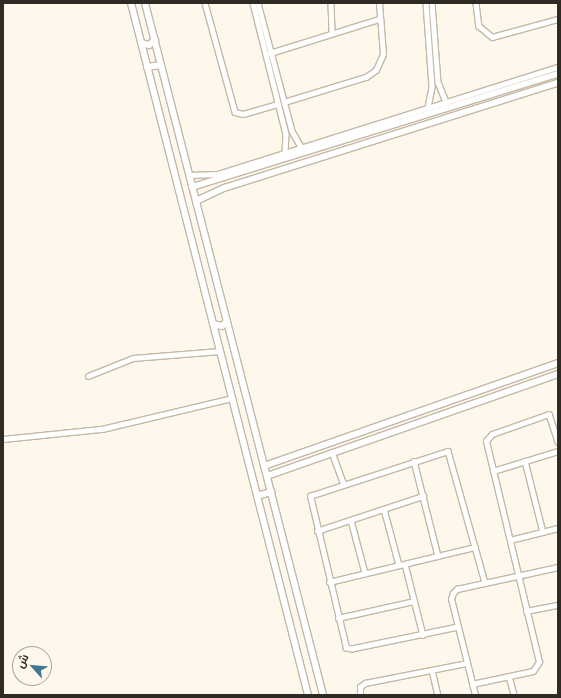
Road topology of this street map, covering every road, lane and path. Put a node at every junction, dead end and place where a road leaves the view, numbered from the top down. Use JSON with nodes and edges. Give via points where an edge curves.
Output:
{"nodes":[{"id":1,"x":131,"y":3,"type":"edge"},
{"id":2,"x":145,"y":3,"type":"edge"},
{"id":3,"x":205,"y":3,"type":"edge"},
{"id":4,"x":253,"y":3,"type":"edge"},
{"id":5,"x":258,"y":3,"type":"edge"},
{"id":6,"x":331,"y":3,"type":"edge"},
{"id":7,"x":379,"y":3,"type":"edge"},
{"id":8,"x":426,"y":3,"type":"edge"},
{"id":9,"x":432,"y":3,"type":"edge"},
{"id":10,"x":476,"y":3,"type":"edge"},
{"id":11,"x":379,"y":19,"type":"junction"},
{"id":12,"x":558,"y":19,"type":"edge"},
{"id":13,"x":332,"y":33,"type":"junction"},
{"id":14,"x":154,"y":40,"type":"junction"},
{"id":15,"x":141,"y":43,"type":"junction"},
{"id":16,"x":270,"y":53,"type":"junction"},
{"id":17,"x":161,"y":65,"type":"junction"},
{"id":18,"x":147,"y":67,"type":"junction"},
{"id":19,"x":558,"y":67,"type":"edge"},
{"id":20,"x":558,"y":74,"type":"edge"},
{"id":21,"x":558,"y":84,"type":"edge"},
{"id":22,"x":284,"y":102,"type":"junction"},
{"id":23,"x":446,"y":102,"type":"junction"},
{"id":24,"x":278,"y":104,"type":"junction"},
{"id":25,"x":428,"y":108,"type":"junction"},
{"id":26,"x":423,"y":117,"type":"junction"},
{"id":27,"x":426,"y":126,"type":"junction"},
{"id":28,"x":302,"y":148,"type":"junction"},
{"id":29,"x":285,"y":153,"type":"junction"},
{"id":30,"x":189,"y":175,"type":"junction"},
{"id":31,"x":192,"y":187,"type":"junction"},
{"id":32,"x":196,"y":201,"type":"junction"},
{"id":33,"x":227,"y":321,"type":"junction"},
{"id":34,"x":213,"y":324,"type":"junction"},
{"id":35,"x":234,"y":348,"type":"junction"},
{"id":36,"x":220,"y":351,"type":"junction"},
{"id":37,"x":558,"y":363,"type":"edge"},
{"id":38,"x":558,"y":374,"type":"edge"},
{"id":39,"x":88,"y":376,"type":"dead end"},
{"id":40,"x":502,"y":383,"type":"junction"},
{"id":41,"x":505,"y":392,"type":"junction"},
{"id":42,"x":232,"y":398,"type":"junction"},
{"id":43,"x":3,"y":439,"type":"edge"},
{"id":44,"x":558,"y":442,"type":"edge"},
{"id":45,"x":558,"y":451,"type":"edge"},
{"id":46,"x":332,"y":452,"type":"junction"},
{"id":47,"x":414,"y":461,"type":"junction"},
{"id":48,"x":525,"y":461,"type":"junction"},
{"id":49,"x":264,"y":466,"type":"junction"},
{"id":50,"x":493,"y":471,"type":"junction"},
{"id":51,"x":267,"y":476,"type":"junction"},
{"id":52,"x":343,"y":483,"type":"junction"},
{"id":53,"x":271,"y":492,"type":"junction"},
{"id":54,"x":257,"y":496,"type":"junction"},
{"id":55,"x":423,"y":496,"type":"junction"},
{"id":56,"x":384,"y":509,"type":"junction"},
{"id":57,"x":351,"y":520,"type":"junction"},
{"id":58,"x":558,"y":528,"type":"edge"},
{"id":59,"x":317,"y":531,"type":"junction"},
{"id":60,"x":543,"y":532,"type":"junction"},
{"id":61,"x":510,"y":540,"type":"junction"},
{"id":62,"x":475,"y":547,"type":"junction"},
{"id":63,"x":438,"y":556,"type":"junction"},
{"id":64,"x":405,"y":564,"type":"junction"},
{"id":65,"x":399,"y":566,"type":"junction"},
{"id":66,"x":558,"y":567,"type":"edge"},
{"id":67,"x":365,"y":573,"type":"junction"},
{"id":68,"x":519,"y":575,"type":"junction"},
{"id":69,"x":329,"y":582,"type":"junction"},
{"id":70,"x":485,"y":583,"type":"junction"},
{"id":71,"x":414,"y":601,"type":"junction"},
{"id":72,"x":300,"y":602,"type":"junction"},
{"id":73,"x":558,"y":605,"type":"edge"},
{"id":74,"x":286,"y":606,"type":"junction"},
{"id":75,"x":526,"y":611,"type":"junction"},
{"id":76,"x":338,"y":618,"type":"junction"},
{"id":77,"x":458,"y":627,"type":"junction"},
{"id":78,"x":422,"y":635,"type":"junction"},
{"id":79,"x":467,"y":663,"type":"junction"},
{"id":80,"x":432,"y":670,"type":"junction"},
{"id":81,"x":509,"y":676,"type":"junction"},
{"id":82,"x":472,"y":684,"type":"junction"},
{"id":83,"x":308,"y":695,"type":"edge"},
{"id":84,"x":323,"y":695,"type":"edge"},
{"id":85,"x":360,"y":695,"type":"edge"},
{"id":86,"x":438,"y":695,"type":"edge"},
{"id":87,"x":475,"y":695,"type":"edge"},
{"id":88,"x":514,"y":695,"type":"edge"}],
"edges":[{"from":1,"to":15,"type":"street"},
{"from":2,"to":14,"type":"street"},
{"from":3,"to":24,"type":"street","via":[[235,112],[243,114]]},
{"from":4,"to":24,"type":"street"},
{"from":5,"to":16,"type":"street"},
{"from":6,"to":13,"type":"street"},
{"from":7,"to":11,"type":"street"},
{"from":8,"to":25,"type":"street","via":[[432,87]]},
{"from":9,"to":23,"type":"street","via":[[438,82]]},
{"from":10,"to":12,"type":"street","via":[[479,26],[492,37]]},
{"from":11,"to":13,"type":"street"},
{"from":11,"to":22,"type":"street","via":[[383,54],[376,70],[366,77]]},
{"from":13,"to":16,"type":"street"},
{"from":14,"to":15,"type":"street","via":[[149,45]]},
{"from":14,"to":17,"type":"street"},
{"from":15,"to":18,"type":"street"},
{"from":16,"to":22,"type":"street"},
{"from":17,"to":18,"type":"street"},
{"from":17,"to":30,"type":"street"},
{"from":18,"to":34,"type":"street"},
{"from":19,"to":23,"type":"street"},
{"from":20,"to":26,"type":"street"},
{"from":21,"to":27,"type":"street"},
{"from":22,"to":28,"type":"street","via":[[293,135]]},
{"from":23,"to":25,"type":"street"},
{"from":24,"to":29,"type":"street","via":[[286,138]]},
{"from":25,"to":28,"type":"street"},
{"from":26,"to":27,"type":"street"},
{"from":26,"to":31,"type":"street"},
{"from":27,"to":32,"type":"street","via":[[224,188]]},
{"from":28,"to":29,"type":"street"},
{"from":29,"to":30,"type":"street","via":[[218,174]]},
{"from":30,"to":31,"type":"street"},
{"from":31,"to":32,"type":"street"},
{"from":32,"to":33,"type":"street"},
{"from":33,"to":34,"type":"street","via":[[222,326]]},
{"from":33,"to":35,"type":"street"},
{"from":34,"to":36,"type":"street"},
{"from":35,"to":36,"type":"street","via":[[227,345]]},
{"from":35,"to":49,"type":"street"},
{"from":36,"to":39,"type":"street","via":[[142,357]]},
{"from":36,"to":42,"type":"street"},
{"from":37,"to":40,"type":"street"},
{"from":38,"to":41,"type":"street"},
{"from":40,"to":41,"type":"street"},
{"from":40,"to":49,"type":"street"},
{"from":41,"to":46,"type":"street"},
{"from":42,"to":43,"type":"street","via":[[102,429]]},
{"from":42,"to":54,"type":"street"},
{"from":44,"to":50,"type":"street","via":[[549,414],[492,434],[486,444]]},
{"from":45,"to":48,"type":"street"},
{"from":46,"to":51,"type":"street"},
{"from":46,"to":52,"type":"street"},
{"from":47,"to":52,"type":"street"},
{"from":47,"to":55,"type":"street"},
{"from":47,"to":62,"type":"street","via":[[446,451],[452,454]]},
{"from":48,"to":50,"type":"street"},
{"from":48,"to":60,"type":"street"},
{"from":49,"to":51,"type":"street"},
{"from":50,"to":61,"type":"street"},
{"from":51,"to":53,"type":"street"},
{"from":52,"to":59,"type":"street","via":[[309,497]]},
{"from":53,"to":54,"type":"street"},
{"from":53,"to":72,"type":"street"},
{"from":54,"to":74,"type":"street"},
{"from":55,"to":56,"type":"street"},
{"from":55,"to":63,"type":"street"},
{"from":56,"to":57,"type":"street"},
{"from":56,"to":65,"type":"street"},
{"from":57,"to":59,"type":"street"},
{"from":57,"to":67,"type":"street"},
{"from":58,"to":60,"type":"street"},
{"from":59,"to":69,"type":"street"},
{"from":60,"to":61,"type":"street"},
{"from":61,"to":68,"type":"street"},
{"from":62,"to":63,"type":"street"},
{"from":62,"to":70,"type":"street"},
{"from":63,"to":64,"type":"street"},
{"from":64,"to":65,"type":"street"},
{"from":64,"to":71,"type":"street"},
{"from":65,"to":67,"type":"street"},
{"from":66,"to":68,"type":"street"},
{"from":67,"to":69,"type":"street"},
{"from":68,"to":70,"type":"street"},
{"from":68,"to":75,"type":"street"},
{"from":69,"to":76,"type":"street"},
{"from":70,"to":77,"type":"street","via":[[453,593]]},
{"from":71,"to":76,"type":"street"},
{"from":71,"to":78,"type":"street"},
{"from":72,"to":74,"type":"street"},
{"from":72,"to":84,"type":"street"},
{"from":73,"to":75,"type":"street"},
{"from":74,"to":83,"type":"street"},
{"from":75,"to":81,"type":"street","via":[[539,665],[532,671]]},
{"from":76,"to":78,"type":"street","via":[[349,649]]},
{"from":77,"to":78,"type":"street"},
{"from":77,"to":79,"type":"street"},
{"from":79,"to":80,"type":"street"},
{"from":79,"to":82,"type":"street"},
{"from":80,"to":85,"type":"street","via":[[365,683]]},
{"from":80,"to":86,"type":"street"},
{"from":81,"to":82,"type":"street"},
{"from":81,"to":88,"type":"street"},
{"from":82,"to":87,"type":"street"}]}
